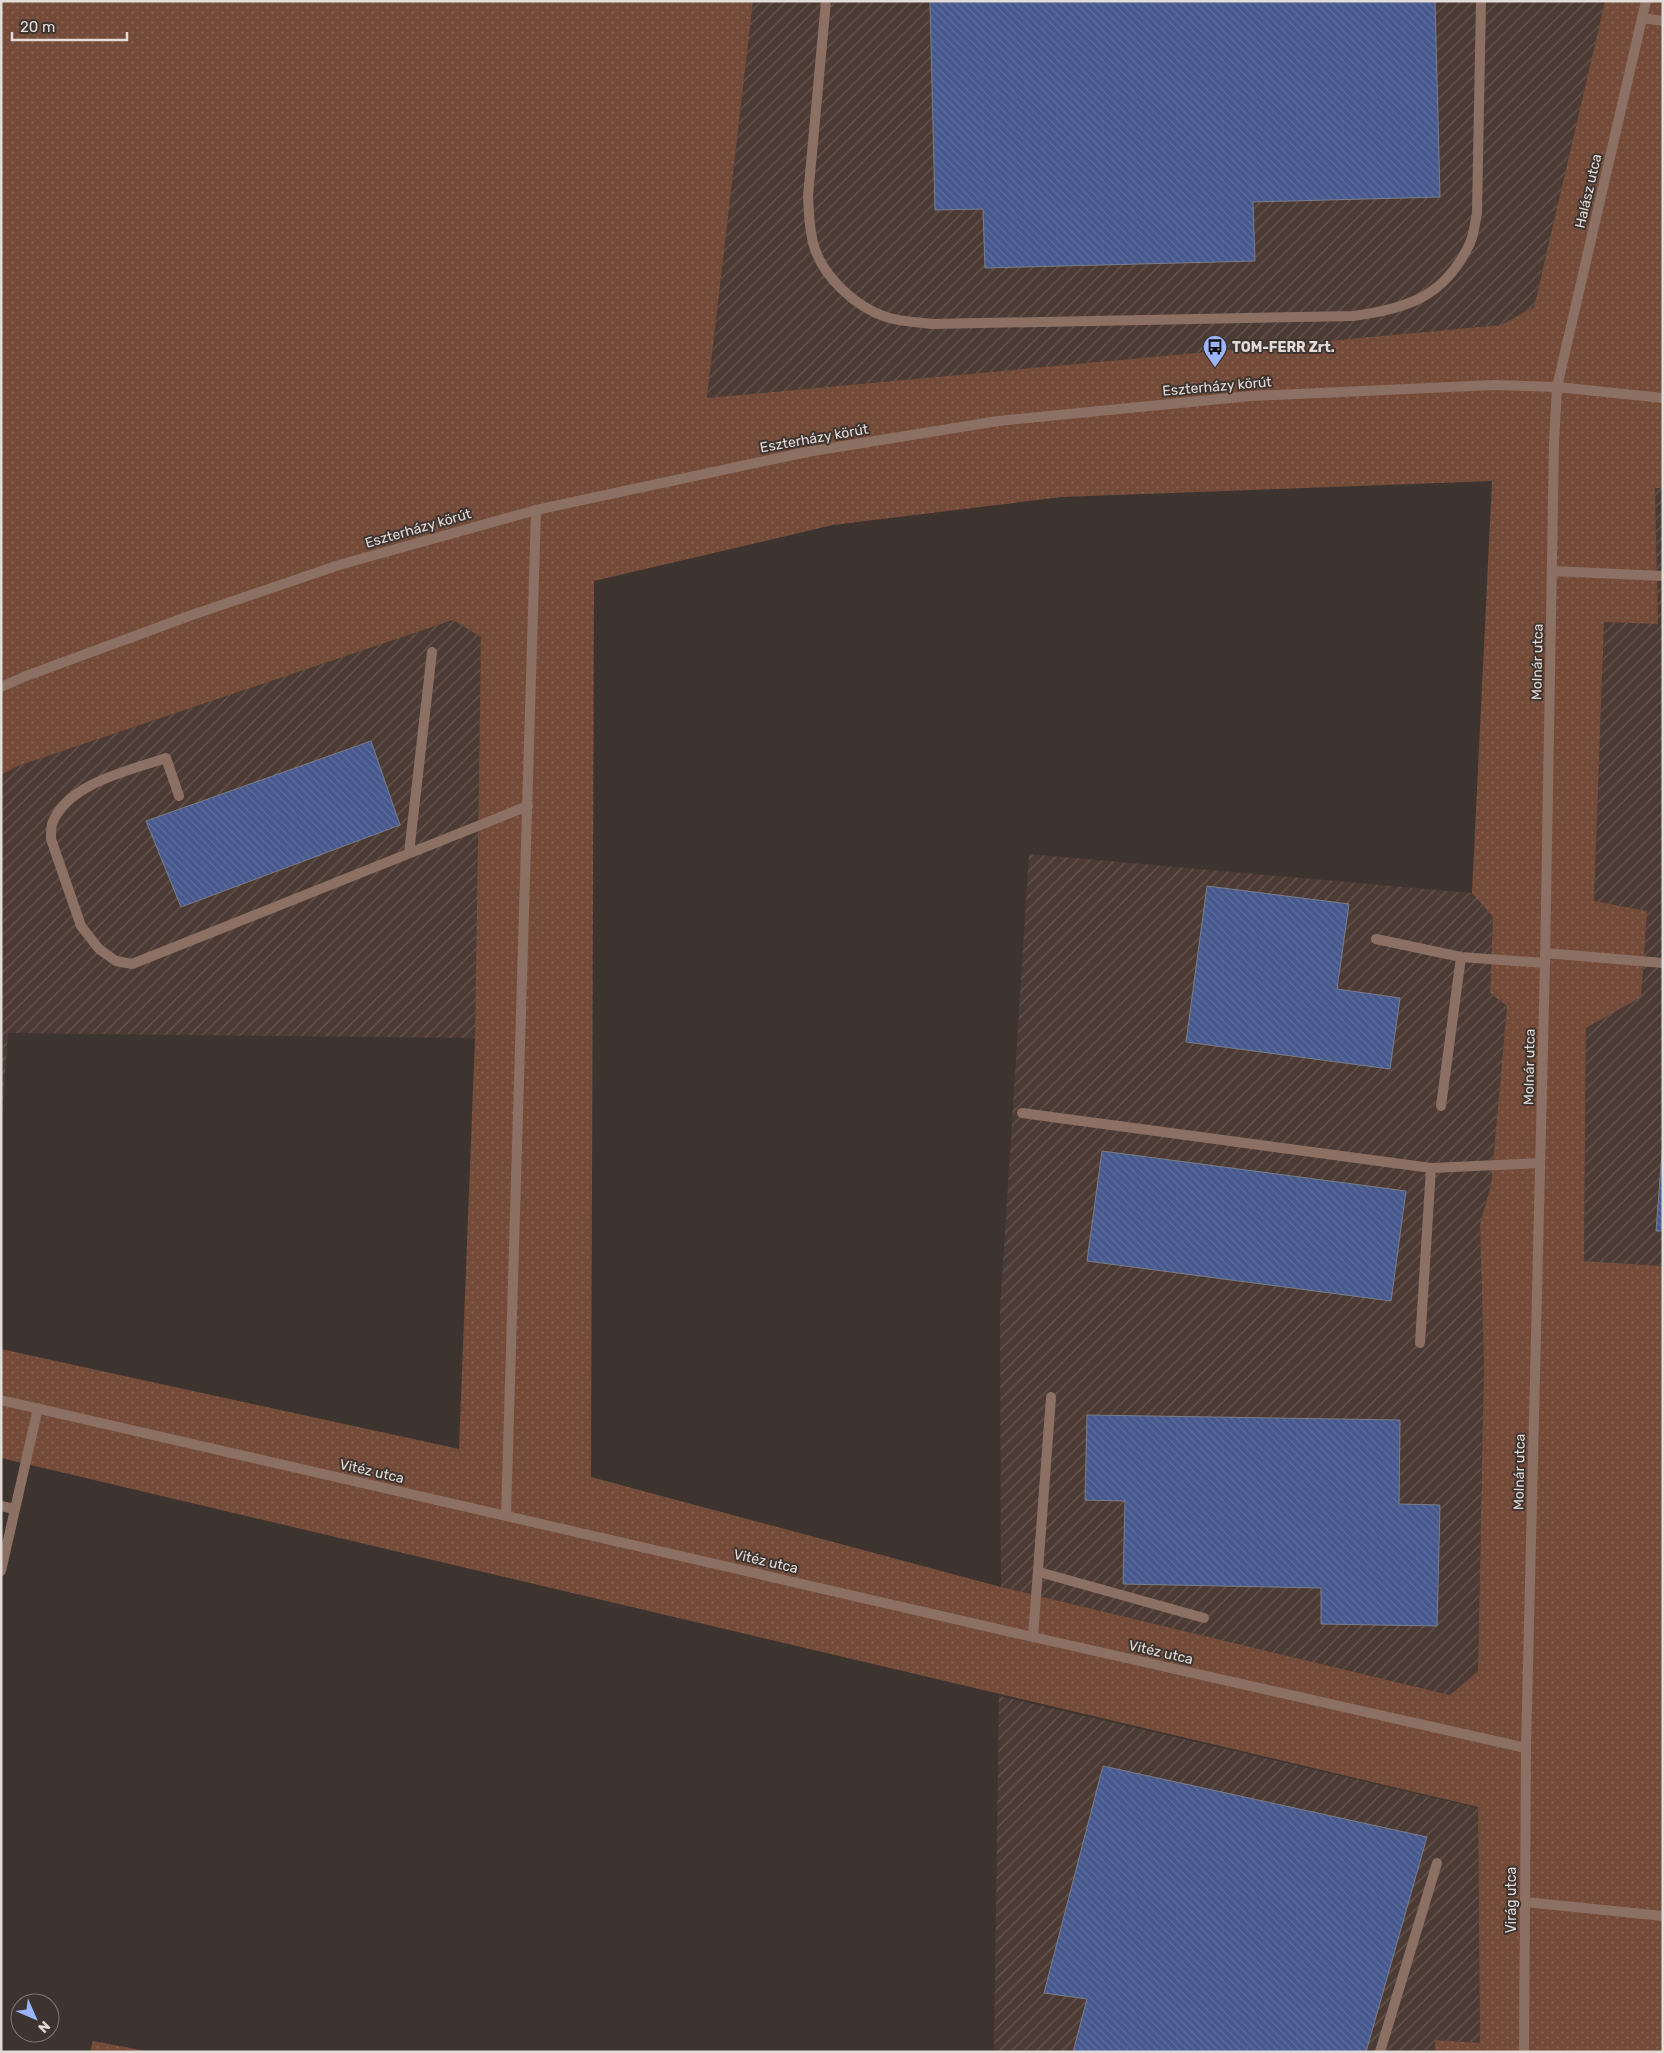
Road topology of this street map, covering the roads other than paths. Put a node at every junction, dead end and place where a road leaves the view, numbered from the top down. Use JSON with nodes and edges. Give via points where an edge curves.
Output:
{"nodes":[{"id":1,"x":826,"y":1,"type":"edge"},
{"id":2,"x":1481,"y":1,"type":"edge"},
{"id":3,"x":1646,"y":1,"type":"edge"},
{"id":4,"x":1642,"y":18,"type":"junction"},
{"id":5,"x":1663,"y":21,"type":"edge"},
{"id":6,"x":1557,"y":387,"type":"junction"},
{"id":7,"x":1663,"y":398,"type":"edge"},
{"id":8,"x":536,"y":510,"type":"junction"},
{"id":9,"x":1552,"y":571,"type":"junction"},
{"id":10,"x":1663,"y":576,"type":"edge"},
{"id":11,"x":432,"y":652,"type":"dead end"},
{"id":12,"x":1,"y":687,"type":"edge"},
{"id":13,"x":179,"y":796,"type":"dead end"},
{"id":14,"x":528,"y":806,"type":"junction"},
{"id":15,"x":409,"y":853,"type":"junction"},
{"id":16,"x":1376,"y":939,"type":"dead end"},
{"id":17,"x":1460,"y":957,"type":"junction"},
{"id":18,"x":1545,"y":958,"type":"junction"},
{"id":19,"x":1663,"y":963,"type":"edge"},
{"id":20,"x":1441,"y":1106,"type":"dead end"},
{"id":21,"x":1022,"y":1112,"type":"dead end"},
{"id":22,"x":1540,"y":1163,"type":"junction"},
{"id":23,"x":1431,"y":1168,"type":"junction"},
{"id":24,"x":1420,"y":1343,"type":"dead end"},
{"id":25,"x":1051,"y":1397,"type":"dead end"},
{"id":26,"x":1,"y":1400,"type":"edge"},
{"id":27,"x":38,"y":1408,"type":"junction"},
{"id":28,"x":1,"y":1506,"type":"edge"},
{"id":29,"x":15,"y":1509,"type":"junction"},
{"id":30,"x":506,"y":1516,"type":"junction"},
{"id":31,"x":1,"y":1572,"type":"edge"},
{"id":32,"x":1039,"y":1572,"type":"junction"},
{"id":33,"x":1204,"y":1618,"type":"dead end"},
{"id":34,"x":1034,"y":1637,"type":"junction"},
{"id":35,"x":1526,"y":1748,"type":"junction"},
{"id":36,"x":1437,"y":1863,"type":"dead end"},
{"id":37,"x":1525,"y":1902,"type":"junction"},
{"id":38,"x":1663,"y":1916,"type":"edge"},
{"id":39,"x":1380,"y":2052,"type":"edge"},
{"id":40,"x":1524,"y":2052,"type":"edge"}],
"edges":[{"from":1,"to":2,"type":"street","via":[[808,196],[814,247],[828,274],[864,307],[887,318],[932,324],[1353,316],[1389,310],[1418,300],[1442,284],[1459,262],[1470,242],[1477,213]]},
{"from":3,"to":4,"type":"street","name":"Halász utca"},
{"from":4,"to":5,"type":"street"},
{"from":4,"to":6,"type":"street","name":"Halász utca"},
{"from":6,"to":7,"type":"street","name":"Eszterházy körút"},
{"from":6,"to":8,"type":"street","name":"Eszterházy körút","via":[[1494,385],[1251,396],[998,421],[807,452]]},
{"from":6,"to":9,"type":"street","name":"Molnár utca"},
{"from":8,"to":12,"type":"street","name":"Eszterházy körút","via":[[339,565],[192,615]]},
{"from":8,"to":14,"type":"street"},
{"from":9,"to":10,"type":"street"},
{"from":9,"to":18,"type":"street","name":"Molnár utca"},
{"from":11,"to":15,"type":"street"},
{"from":13,"to":15,"type":"street","via":[[166,758],[100,781],[75,794],[60,809],[52,825],[51,840],[81,926],[99,949],[116,961],[132,964]]},
{"from":14,"to":15,"type":"street"},
{"from":14,"to":30,"type":"street"},
{"from":16,"to":17,"type":"street"},
{"from":17,"to":18,"type":"street"},
{"from":17,"to":20,"type":"street"},
{"from":18,"to":19,"type":"street"},
{"from":18,"to":22,"type":"street","name":"Molnár utca"},
{"from":21,"to":23,"type":"street"},
{"from":22,"to":23,"type":"street"},
{"from":22,"to":35,"type":"street","name":"Molnár utca"},
{"from":23,"to":24,"type":"street"},
{"from":25,"to":32,"type":"street"},
{"from":26,"to":27,"type":"street","name":"Vitéz utca"},
{"from":27,"to":29,"type":"street"},
{"from":27,"to":30,"type":"street","name":"Vitéz utca"},
{"from":28,"to":29,"type":"street"},
{"from":29,"to":31,"type":"street"},
{"from":30,"to":34,"type":"street","name":"Vitéz utca"},
{"from":32,"to":33,"type":"street"},
{"from":32,"to":34,"type":"street"},
{"from":34,"to":35,"type":"street","name":"Vitéz utca"},
{"from":35,"to":37,"type":"street","name":"Virág utca"},
{"from":36,"to":39,"type":"street"},
{"from":37,"to":38,"type":"street"},
{"from":37,"to":40,"type":"street","name":"Virág utca"}]}
